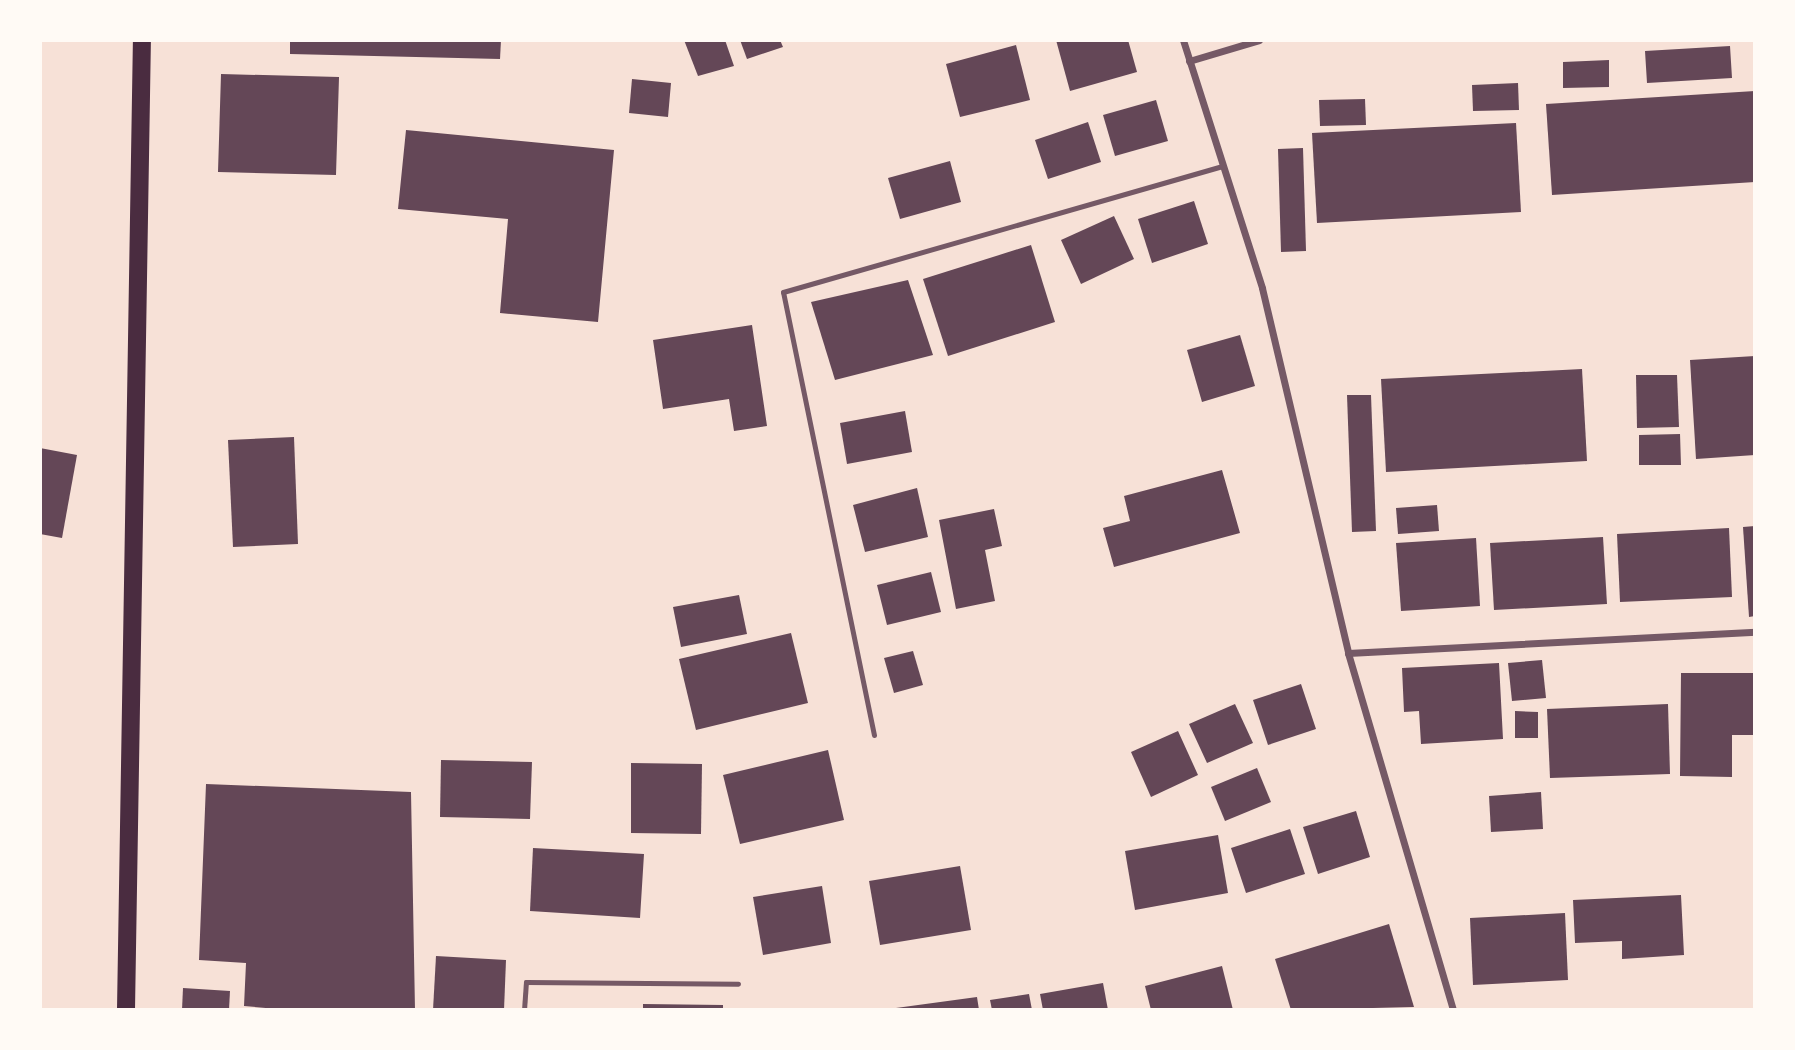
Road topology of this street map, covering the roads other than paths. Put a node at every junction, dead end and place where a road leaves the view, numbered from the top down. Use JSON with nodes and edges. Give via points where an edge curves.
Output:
{"nodes":[{"id":1,"x":142,"y":40,"type":"edge"},
{"id":2,"x":1183,"y":40,"type":"edge"},
{"id":3,"x":1259,"y":40,"type":"edge"},
{"id":4,"x":1189,"y":61,"type":"junction"},
{"id":5,"x":1223,"y":166,"type":"junction"},
{"id":6,"x":1755,"y":632,"type":"edge"},
{"id":7,"x":1348,"y":653,"type":"junction"},
{"id":8,"x":874,"y":736,"type":"dead end"},
{"id":9,"x":738,"y":984,"type":"dead end"},
{"id":10,"x":125,"y":1010,"type":"edge"},
{"id":11,"x":524,"y":1010,"type":"edge"},
{"id":12,"x":1453,"y":1010,"type":"edge"}],
"edges":[{"from":1,"to":10,"type":"main road"},
{"from":2,"to":4,"type":"street"},
{"from":3,"to":4,"type":"street"},
{"from":4,"to":5,"type":"street"},
{"from":5,"to":7,"type":"street","via":[[1262,288]]},
{"from":5,"to":8,"type":"lane","via":[[783,292]]},
{"from":6,"to":7,"type":"street"},
{"from":7,"to":12,"type":"street"},
{"from":9,"to":11,"type":"lane","via":[[526,982]]}]}
